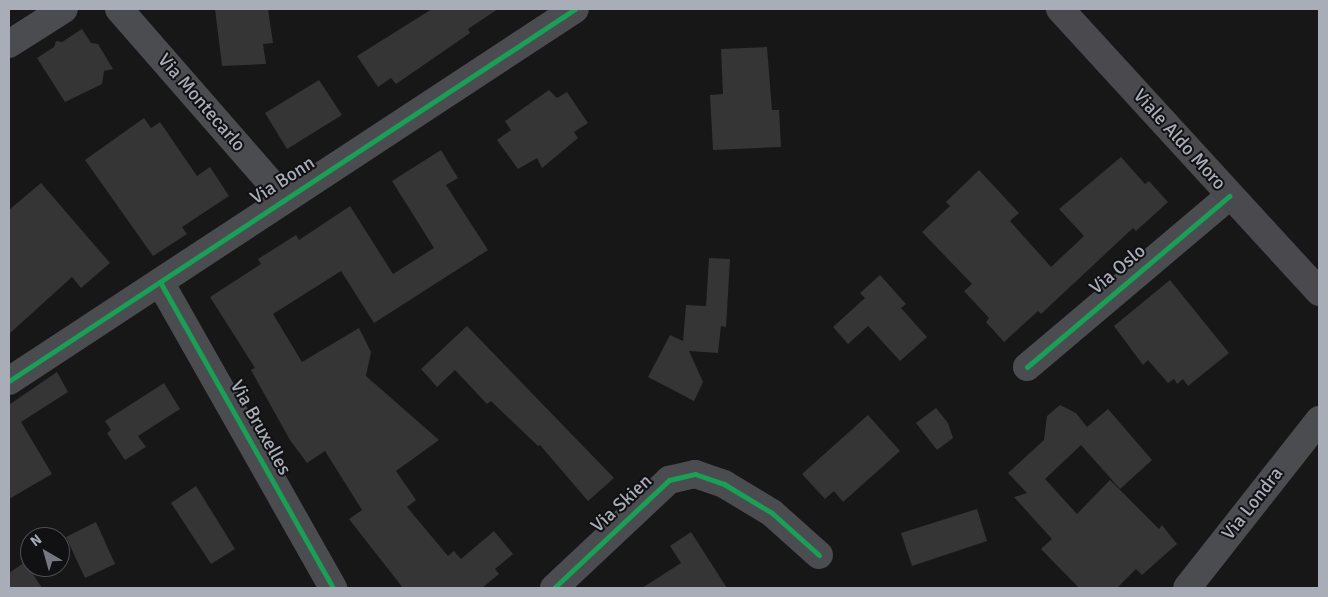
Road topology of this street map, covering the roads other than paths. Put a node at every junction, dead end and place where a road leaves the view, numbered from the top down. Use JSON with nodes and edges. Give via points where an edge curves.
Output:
{"nodes":[{"id":1,"x":64,"y":9,"type":"edge"},
{"id":2,"x":119,"y":9,"type":"edge"},
{"id":3,"x":575,"y":9,"type":"edge"},
{"id":4,"x":1060,"y":9,"type":"edge"},
{"id":5,"x":9,"y":44,"type":"edge"},
{"id":6,"x":1229,"y":196,"type":"junction"},
{"id":7,"x":284,"y":198,"type":"junction"},
{"id":8,"x":160,"y":282,"type":"junction"},
{"id":9,"x":1319,"y":292,"type":"edge"},
{"id":10,"x":1026,"y":367,"type":"dead end"},
{"id":11,"x":9,"y":381,"type":"edge"},
{"id":12,"x":1319,"y":420,"type":"edge"},
{"id":13,"x":819,"y":555,"type":"dead end"},
{"id":14,"x":333,"y":588,"type":"edge"},
{"id":15,"x":554,"y":588,"type":"edge"},
{"id":16,"x":1187,"y":588,"type":"edge"}],
"edges":[{"from":1,"to":5,"type":"street"},
{"from":2,"to":7,"type":"street","name":"Via Montecarlo"},
{"from":3,"to":7,"type":"street","name":"Via Bonn"},
{"from":4,"to":6,"type":"main road","name":"Viale Aldo Moro"},
{"from":6,"to":9,"type":"main road","name":"Viale Aldo Moro"},
{"from":6,"to":10,"type":"street","name":"Via Oslo"},
{"from":7,"to":8,"type":"street","name":"Via Bonn"},
{"from":8,"to":11,"type":"street","name":"Via Bonn"},
{"from":8,"to":14,"type":"street","name":"Via Bruxelles"},
{"from":12,"to":16,"type":"street","name":"Via Londra"},
{"from":13,"to":15,"type":"street","name":"Via Skien","via":[[772,513],[724,484],[695,474],[669,480]]}]}
